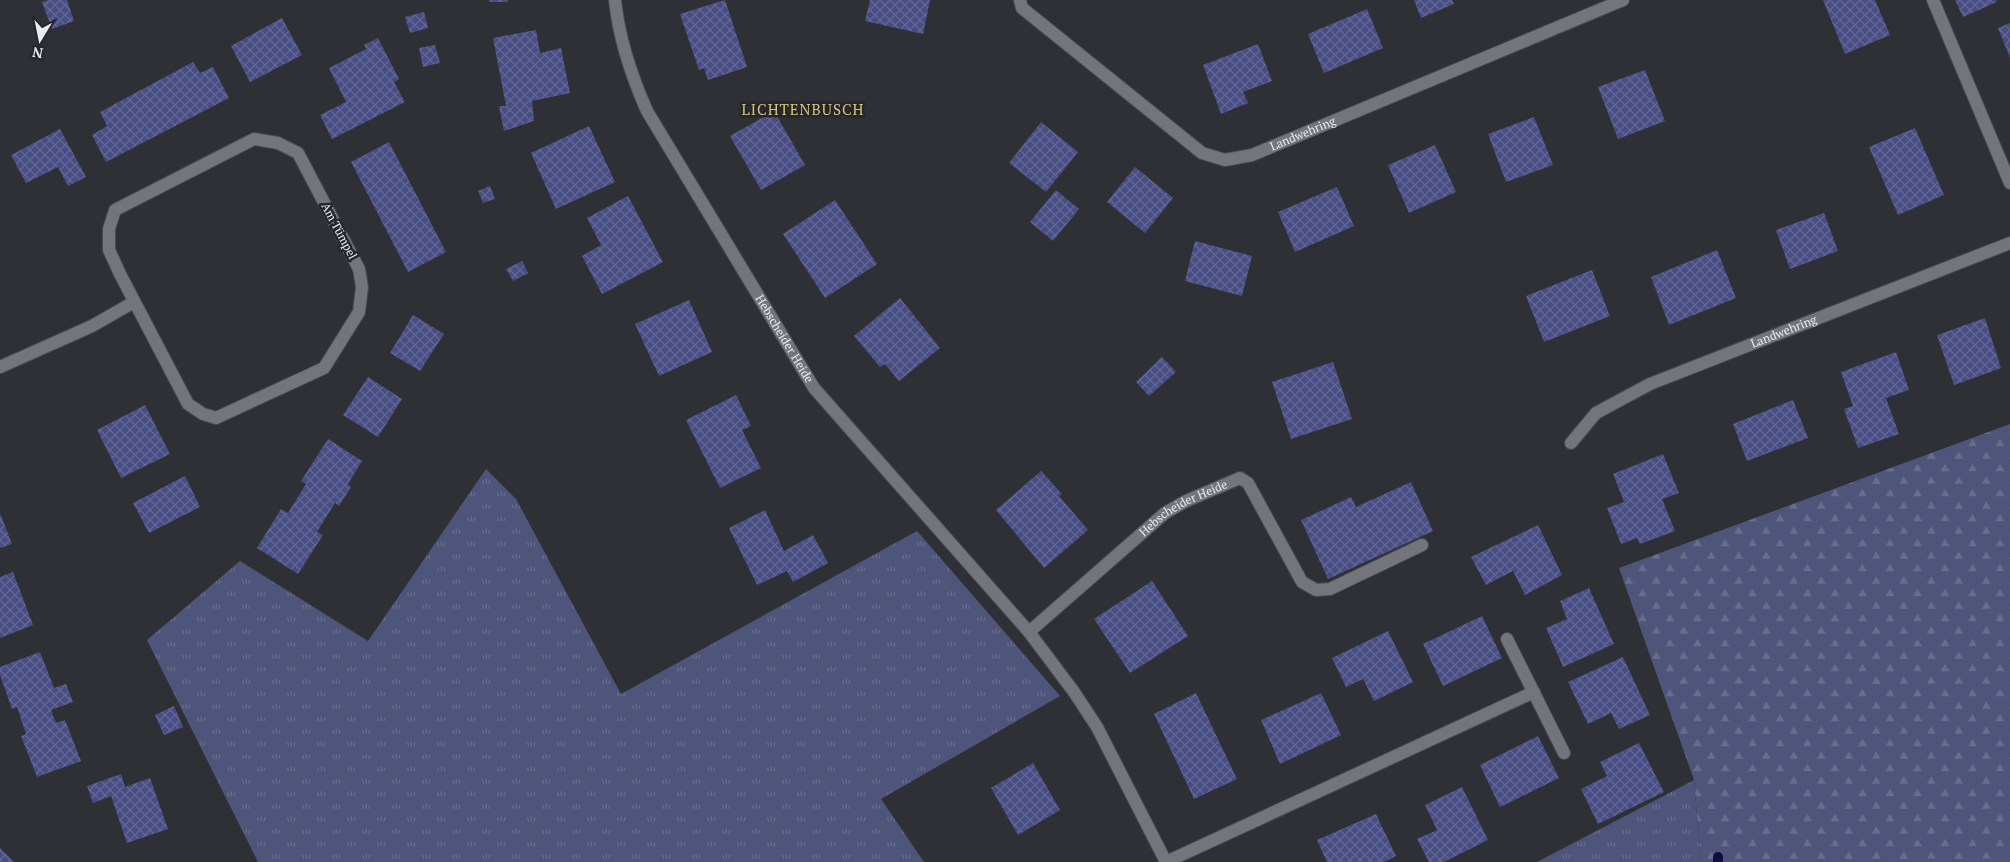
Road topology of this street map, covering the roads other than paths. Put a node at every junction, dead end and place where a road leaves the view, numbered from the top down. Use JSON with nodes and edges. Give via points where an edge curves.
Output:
{"nodes":[{"id":1,"x":615,"y":0,"type":"edge"},
{"id":2,"x":1020,"y":0,"type":"edge"},
{"id":3,"x":1623,"y":0,"type":"edge"},
{"id":4,"x":1933,"y":0,"type":"edge"},
{"id":5,"x":2010,"y":183,"type":"edge"},
{"id":6,"x":2010,"y":243,"type":"edge"},
{"id":7,"x":134,"y":302,"type":"junction"},
{"id":8,"x":0,"y":367,"type":"edge"},
{"id":9,"x":1571,"y":443,"type":"dead end"},
{"id":10,"x":1422,"y":545,"type":"dead end"},
{"id":11,"x":1029,"y":632,"type":"junction"},
{"id":12,"x":1507,"y":639,"type":"dead end"},
{"id":13,"x":1534,"y":692,"type":"junction"},
{"id":14,"x":1564,"y":753,"type":"dead end"},
{"id":15,"x":1166,"y":862,"type":"edge"}],
"edges":[{"from":1,"to":11,"type":"street","name":"Hebscheider Heide","via":[[630,73],[647,111],[814,388]]},
{"from":2,"to":3,"type":"street","name":"Landwehring","via":[[1022,8],[1202,153],[1225,160],[1252,155]]},
{"from":4,"to":5,"type":"street"},
{"from":6,"to":9,"type":"street","name":"Landwehring","via":[[1650,384],[1596,413]]},
{"from":7,"to":7,"type":"street","name":"Am Tümpel","via":[[188,404],[216,418],[324,368],[359,312],[362,287],[359,269],[298,153],[278,143],[254,139],[115,210],[109,229],[109,250]]},
{"from":7,"to":8,"type":"street","via":[[92,326]]},
{"from":10,"to":11,"type":"street","name":"Hebscheider Heide","via":[[1330,589],[1316,590],[1302,582],[1248,483],[1240,478],[1186,500],[1165,513]]},
{"from":11,"to":15,"type":"street","name":"Hebscheider Heide","via":[[1097,727]]},
{"from":12,"to":13,"type":"street"},
{"from":13,"to":14,"type":"street"},
{"from":13,"to":15,"type":"street","name":"Hebscheider Heide"}]}
